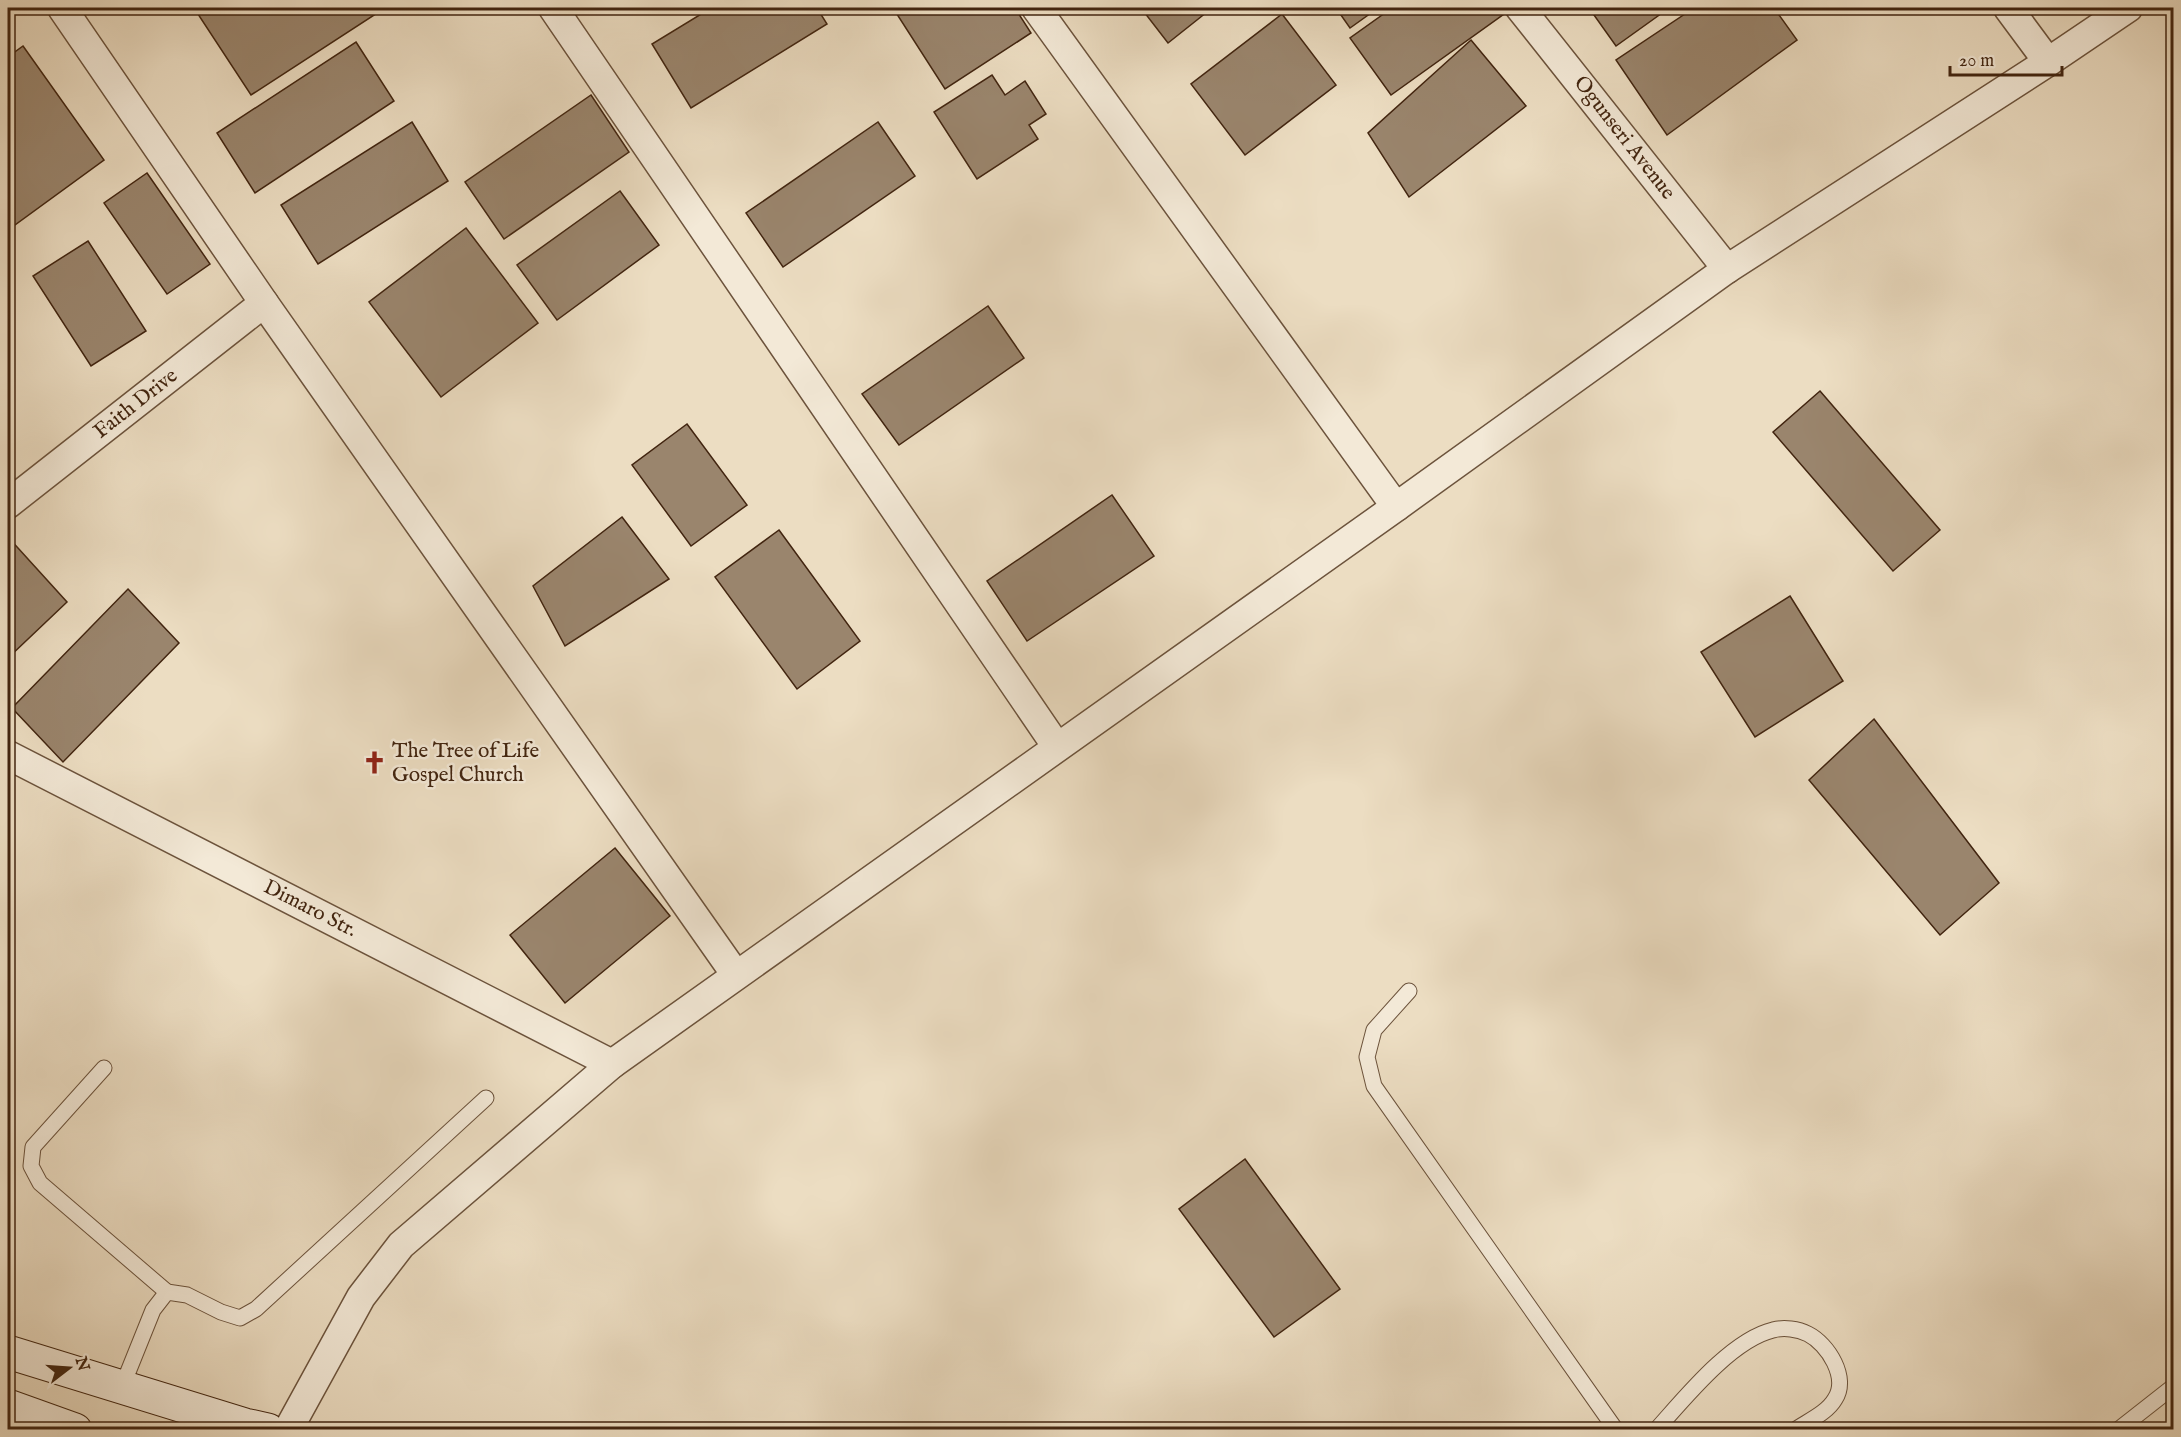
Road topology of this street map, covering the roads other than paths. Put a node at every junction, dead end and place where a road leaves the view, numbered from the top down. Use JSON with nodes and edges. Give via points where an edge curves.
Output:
{"nodes":[{"id":1,"x":62,"y":8,"type":"edge"},
{"id":2,"x":553,"y":8,"type":"edge"},
{"id":3,"x":1036,"y":8,"type":"edge"},
{"id":4,"x":1520,"y":8,"type":"edge"},
{"id":5,"x":2008,"y":8,"type":"edge"},
{"id":6,"x":2128,"y":8,"type":"edge"},
{"id":7,"x":2048,"y":62,"type":"junction"},
{"id":8,"x":1727,"y":268,"type":"junction"},
{"id":9,"x":264,"y":303,"type":"junction"},
{"id":10,"x":8,"y":504,"type":"edge"},
{"id":11,"x":1396,"y":507,"type":"junction"},
{"id":12,"x":1057,"y":747,"type":"junction"},
{"id":13,"x":8,"y":755,"type":"edge"},
{"id":14,"x":736,"y":975,"type":"junction"},
{"id":15,"x":1409,"y":990,"type":"dead end"},
{"id":16,"x":612,"y":1064,"type":"junction"},
{"id":17,"x":104,"y":1068,"type":"dead end"},
{"id":18,"x":486,"y":1098,"type":"dead end"},
{"id":19,"x":167,"y":1292,"type":"junction"},
{"id":20,"x":8,"y":1352,"type":"edge"},
{"id":21,"x":2174,"y":1386,"type":"edge"},
{"id":22,"x":122,"y":1387,"type":"junction"},
{"id":23,"x":8,"y":1406,"type":"edge"},
{"id":24,"x":75,"y":1430,"type":"edge"},
{"id":25,"x":268,"y":1430,"type":"edge"},
{"id":26,"x":288,"y":1430,"type":"edge"},
{"id":27,"x":1616,"y":1430,"type":"edge"},
{"id":28,"x":1656,"y":1430,"type":"edge"},
{"id":29,"x":1796,"y":1430,"type":"edge"},
{"id":30,"x":2118,"y":1430,"type":"edge"}],
"edges":[{"from":1,"to":9,"type":"street"},
{"from":2,"to":12,"type":"street"},
{"from":3,"to":11,"type":"street"},
{"from":4,"to":8,"type":"street","name":"Ogunseri Avenue"},
{"from":5,"to":7,"type":"street"},
{"from":6,"to":7,"type":"street"},
{"from":7,"to":8,"type":"street"},
{"from":8,"to":11,"type":"street"},
{"from":9,"to":10,"type":"street","name":"Faith Drive"},
{"from":9,"to":14,"type":"street"},
{"from":11,"to":12,"type":"street"},
{"from":12,"to":14,"type":"street"},
{"from":13,"to":16,"type":"street","name":"Dimaro Str."},
{"from":14,"to":16,"type":"street"},
{"from":15,"to":27,"type":"lane","via":[[1374,1030],[1367,1057],[1374,1086]]},
{"from":16,"to":26,"type":"street","via":[[402,1245],[361,1297]]},
{"from":17,"to":19,"type":"lane","via":[[33,1147],[31,1166],[40,1183]]},
{"from":18,"to":19,"type":"lane","via":[[256,1308],[240,1317],[187,1295]]},
{"from":19,"to":22,"type":"lane","via":[[153,1310]]},
{"from":20,"to":22,"type":"main road"},
{"from":21,"to":30,"type":"lane"},
{"from":22,"to":25,"type":"main road"},
{"from":23,"to":24,"type":"main road"},
{"from":28,"to":29,"type":"lane","via":[[1725,1358],[1751,1339],[1773,1330],[1792,1329],[1810,1334],[1827,1350],[1840,1384],[1836,1399]]}]}
